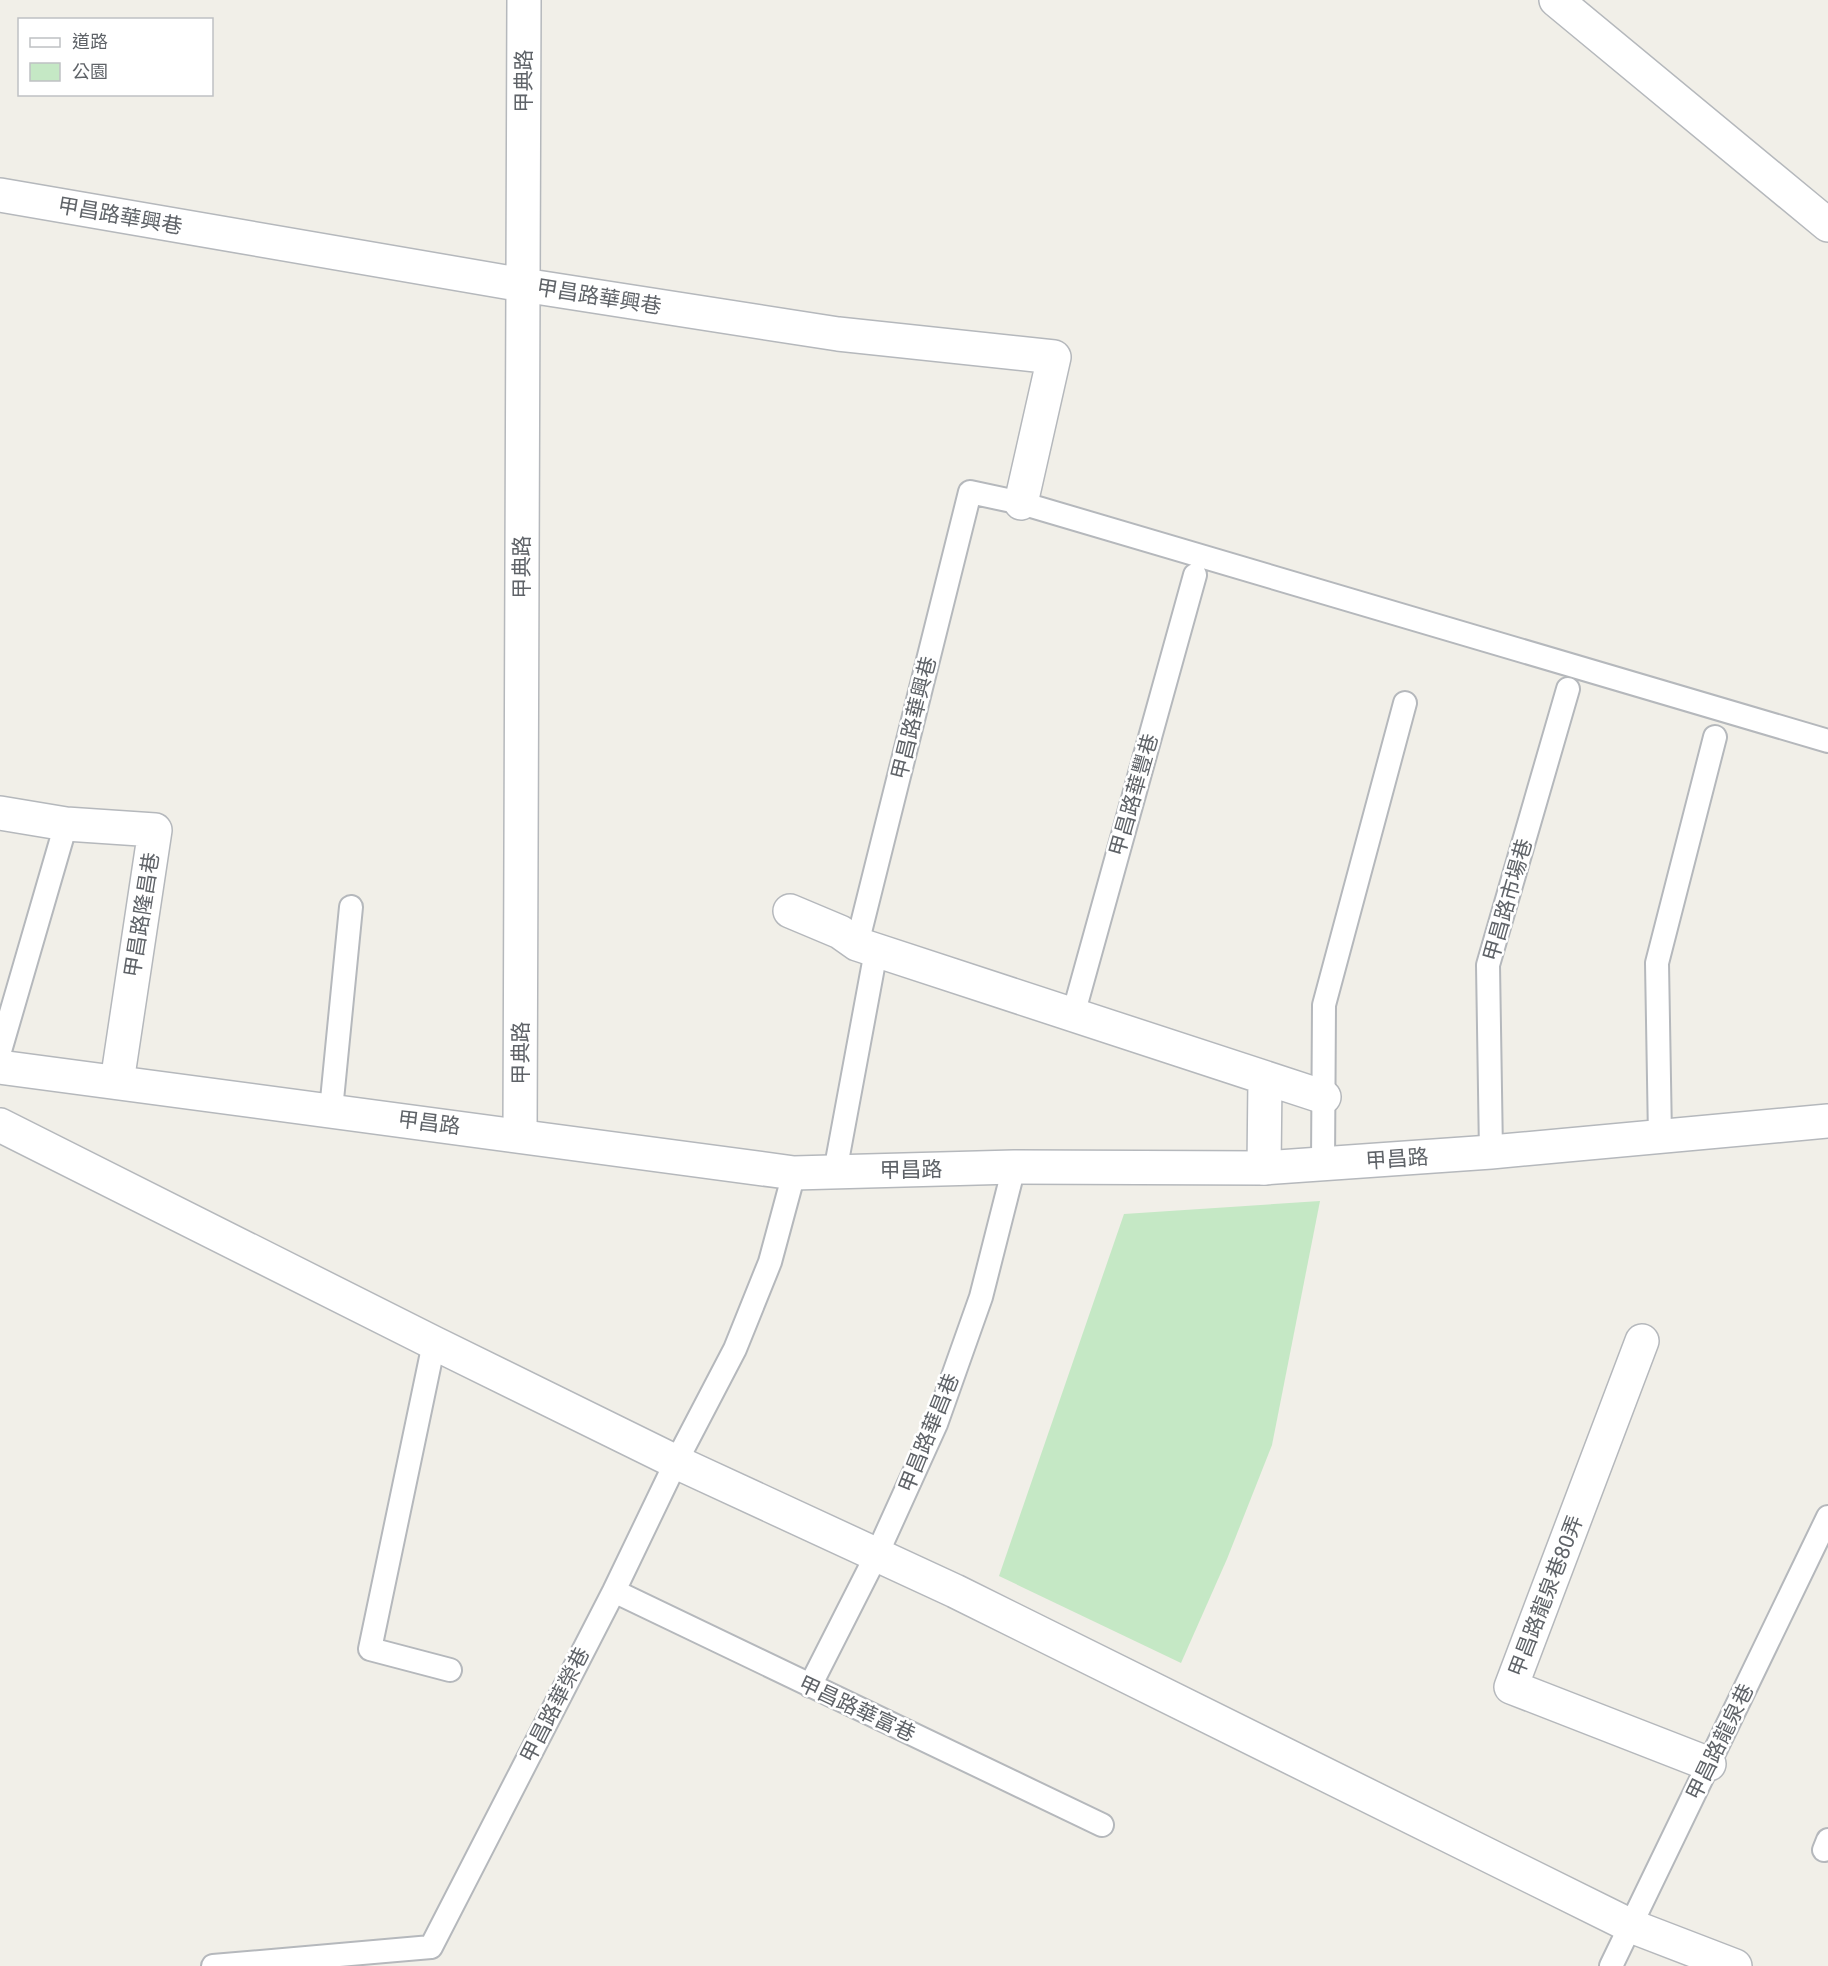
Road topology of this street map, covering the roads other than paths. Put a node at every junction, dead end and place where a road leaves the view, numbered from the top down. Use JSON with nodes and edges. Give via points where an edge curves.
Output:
{"nodes":[{"id":1,"x":524,"y":0,"type":"edge"},
{"id":2,"x":1556,"y":0,"type":"edge"},
{"id":3,"x":0,"y":195,"type":"edge"},
{"id":4,"x":1828,"y":225,"type":"edge"},
{"id":5,"x":523,"y":285,"type":"junction"},
{"id":6,"x":1021,"y":503,"type":"junction"},
{"id":7,"x":1195,"y":575,"type":"dead end"},
{"id":8,"x":1568,"y":689,"type":"dead end"},
{"id":9,"x":1405,"y":703,"type":"dead end"},
{"id":10,"x":1715,"y":737,"type":"dead end"},
{"id":11,"x":1828,"y":741,"type":"edge"},
{"id":12,"x":0,"y":813,"type":"edge"},
{"id":13,"x":66,"y":824,"type":"junction"},
{"id":14,"x":351,"y":908,"type":"dead end"},
{"id":15,"x":790,"y":911,"type":"dead end"},
{"id":16,"x":866,"y":948,"type":"junction"},
{"id":17,"x":1072,"y":1015,"type":"junction"},
{"id":18,"x":0,"y":1052,"type":"edge"},
{"id":19,"x":0,"y":1067,"type":"edge"},
{"id":20,"x":1265,"y":1079,"type":"junction"},
{"id":21,"x":117,"y":1082,"type":"junction"},
{"id":22,"x":1324,"y":1097,"type":"junction"},
{"id":23,"x":331,"y":1110,"type":"junction"},
{"id":24,"x":1828,"y":1121,"type":"edge"},
{"id":25,"x":0,"y":1125,"type":"edge"},
{"id":26,"x":520,"y":1135,"type":"junction"},
{"id":27,"x":1660,"y":1137,"type":"junction"},
{"id":28,"x":1491,"y":1152,"type":"junction"},
{"id":29,"x":1323,"y":1164,"type":"junction"},
{"id":30,"x":1014,"y":1167,"type":"junction"},
{"id":31,"x":1264,"y":1168,"type":"junction"},
{"id":32,"x":835,"y":1172,"type":"junction"},
{"id":33,"x":794,"y":1173,"type":"junction"},
{"id":34,"x":1642,"y":1341,"type":"dead end"},
{"id":35,"x":434,"y":1343,"type":"junction"},
{"id":36,"x":676,"y":1462,"type":"junction"},
{"id":37,"x":1828,"y":1517,"type":"edge"},
{"id":38,"x":878,"y":1554,"type":"junction"},
{"id":39,"x":614,"y":1591,"type":"junction"},
{"id":40,"x":450,"y":1670,"type":"dead end"},
{"id":41,"x":810,"y":1686,"type":"junction"},
{"id":42,"x":1709,"y":1764,"type":"junction"},
{"id":43,"x":1102,"y":1825,"type":"dead end"},
{"id":44,"x":1631,"y":1926,"type":"junction"},
{"id":45,"x":433,"y":1956,"type":"edge"},
{"id":46,"x":213,"y":1966,"type":"edge"},
{"id":47,"x":1611,"y":1966,"type":"edge"},
{"id":48,"x":1735,"y":1966,"type":"edge"}],
"edges":[{"from":1,"to":5,"type":"street","name":"甲典路"},
{"from":2,"to":4,"type":"street"},
{"from":3,"to":5,"type":"street","name":"甲昌路華興巷"},
{"from":5,"to":6,"type":"street","name":"甲昌路華興巷","via":[[838,334],[1054,357]]},
{"from":5,"to":26,"type":"street","name":"甲典路"},
{"from":6,"to":11,"type":"lane"},
{"from":6,"to":16,"type":"lane","name":"甲昌路華興巷","via":[[970,492]]},
{"from":7,"to":17,"type":"lane","name":"甲昌路華豐巷"},
{"from":8,"to":28,"type":"lane","name":"甲昌路市場巷","via":[[1488,965]]},
{"from":9,"to":22,"type":"lane","via":[[1324,1005]]},
{"from":10,"to":27,"type":"lane","via":[[1657,963]]},
{"from":12,"to":13,"type":"street","name":"甲昌路隆昌巷"},
{"from":13,"to":18,"type":"lane"},
{"from":13,"to":21,"type":"street","name":"甲昌路隆昌巷","via":[[155,830]]},
{"from":14,"to":23,"type":"lane"},
{"from":15,"to":16,"type":"street","via":[[840,932]]},
{"from":16,"to":17,"type":"street"},
{"from":16,"to":32,"type":"lane","name":"甲昌路華興巷"},
{"from":17,"to":20,"type":"street"},
{"from":19,"to":21,"type":"street","name":"甲昌路"},
{"from":20,"to":22,"type":"street"},
{"from":20,"to":31,"type":"street"},
{"from":21,"to":23,"type":"street","name":"甲昌路"},
{"from":22,"to":29,"type":"lane"},
{"from":23,"to":26,"type":"street","name":"甲昌路"},
{"from":24,"to":27,"type":"street","name":"甲昌路"},
{"from":25,"to":35,"type":"street"},
{"from":26,"to":33,"type":"street","name":"甲昌路"},
{"from":27,"to":28,"type":"street","name":"甲昌路"},
{"from":28,"to":29,"type":"street","name":"甲昌路"},
{"from":29,"to":31,"type":"street","name":"甲昌路"},
{"from":30,"to":31,"type":"street","name":"甲昌路"},
{"from":30,"to":32,"type":"street","name":"甲昌路"},
{"from":30,"to":38,"type":"lane","name":"甲昌路華昌巷","via":[[981,1297],[959,1360],[936,1424]]},
{"from":32,"to":33,"type":"street","name":"甲昌路"},
{"from":33,"to":36,"type":"lane","name":"甲昌路華榮巷","via":[[770,1262],[735,1349]]},
{"from":34,"to":42,"type":"street","name":"甲昌路龍泉巷80弄","via":[[1511,1687]]},
{"from":35,"to":36,"type":"street"},
{"from":35,"to":40,"type":"lane","via":[[370,1649]]},
{"from":36,"to":38,"type":"street"},
{"from":36,"to":39,"type":"lane","name":"甲昌路華榮巷"},
{"from":37,"to":42,"type":"lane","name":"甲昌路龍泉巷"},
{"from":38,"to":41,"type":"lane","name":"甲昌路華昌巷"},
{"from":38,"to":44,"type":"street"},
{"from":39,"to":41,"type":"lane","name":"甲昌路華富巷"},
{"from":39,"to":45,"type":"lane","name":"甲昌路華榮巷"},
{"from":41,"to":43,"type":"lane","name":"甲昌路華富巷"},
{"from":42,"to":44,"type":"lane","name":"甲昌路龍泉巷"},
{"from":44,"to":47,"type":"lane","name":"甲昌路龍泉巷"},
{"from":44,"to":48,"type":"street"},
{"from":45,"to":46,"type":"lane"}]}
